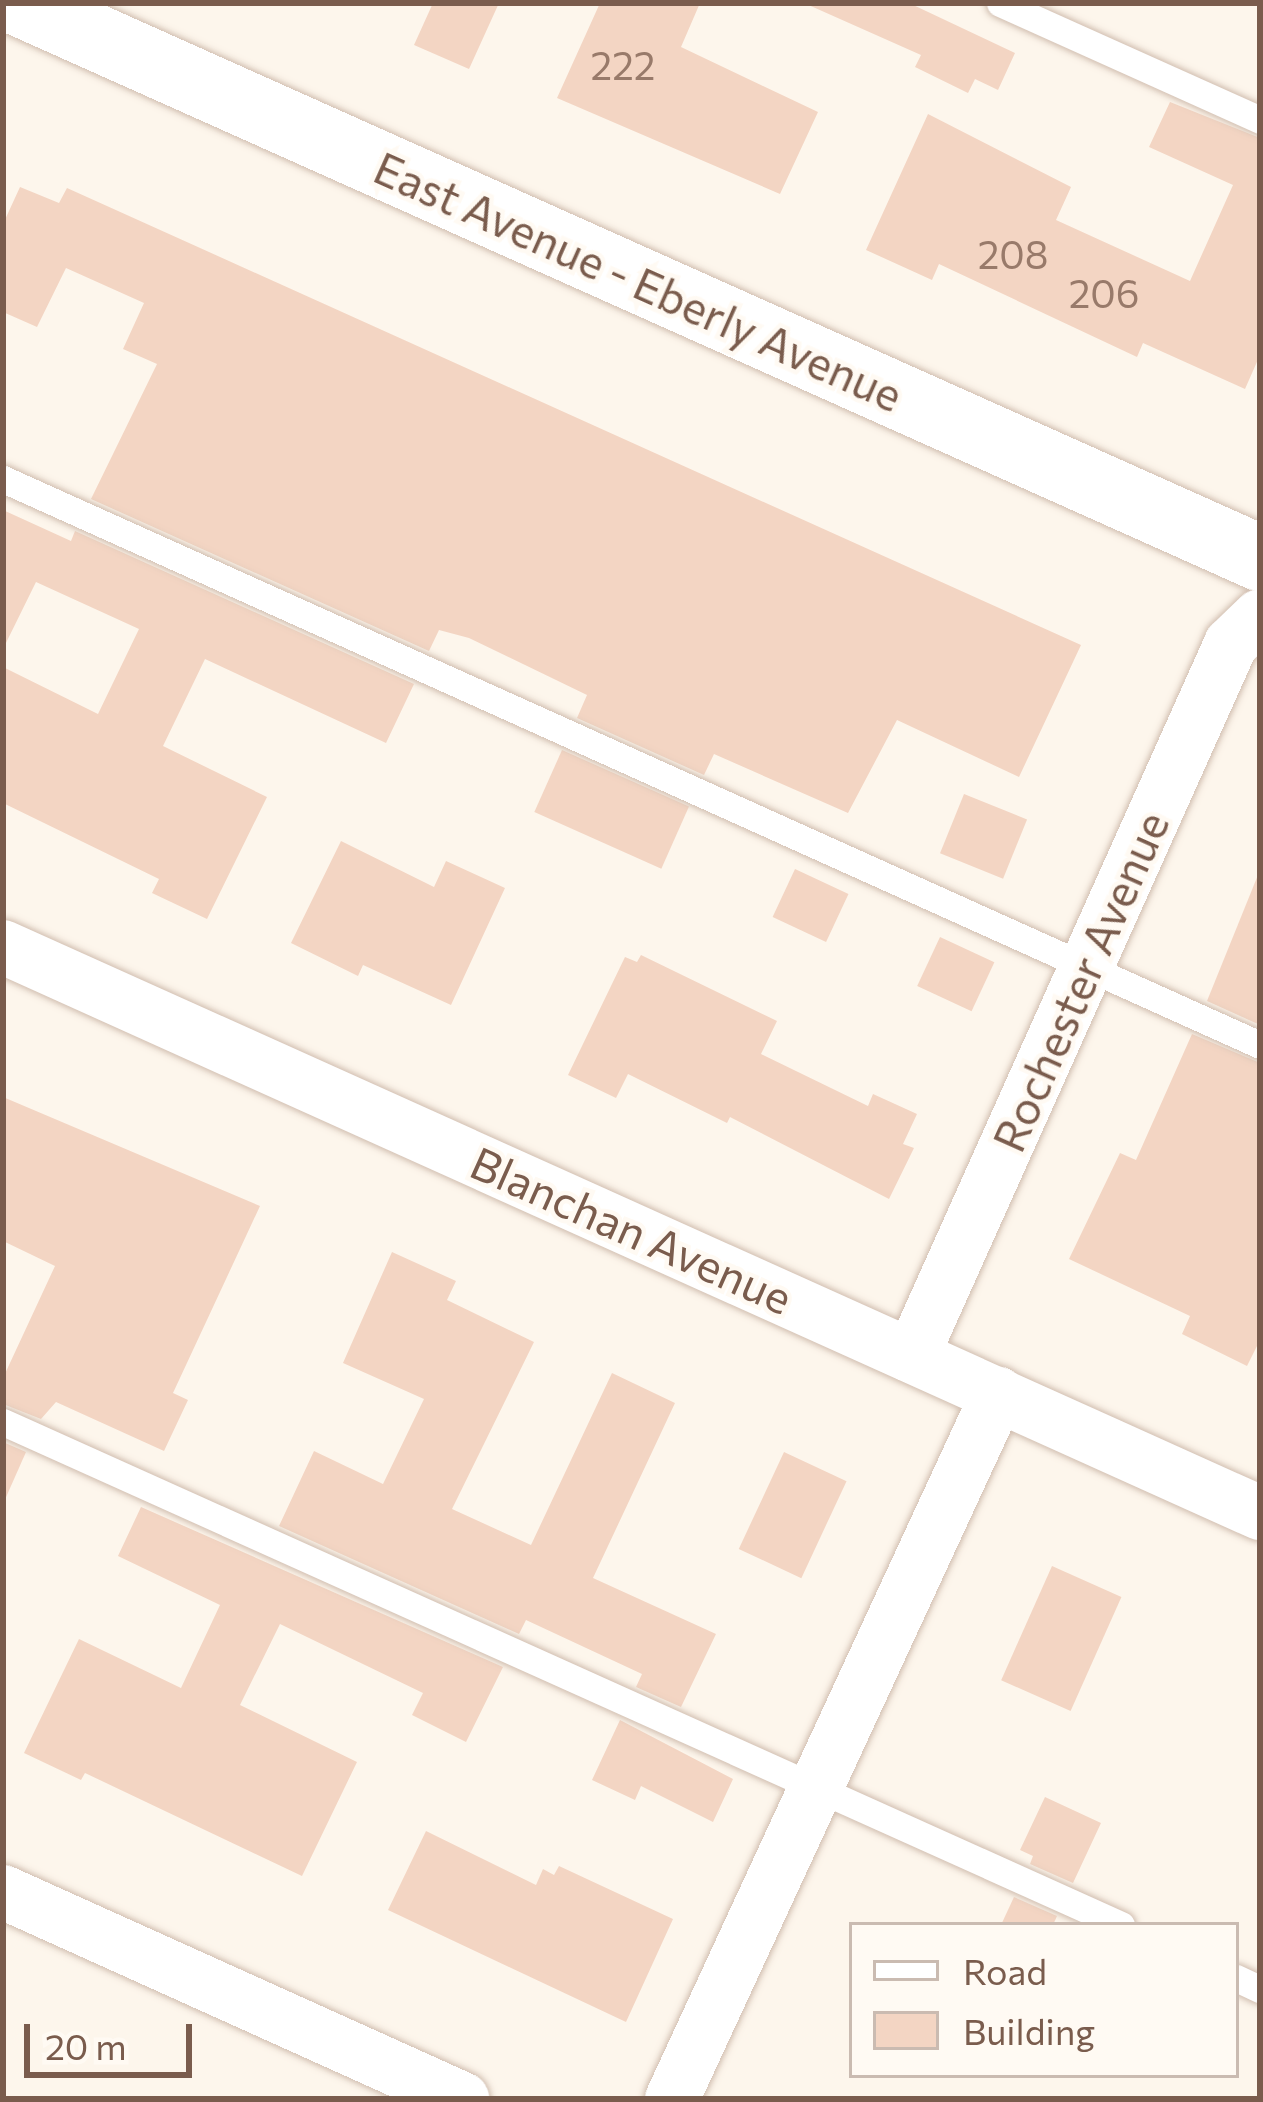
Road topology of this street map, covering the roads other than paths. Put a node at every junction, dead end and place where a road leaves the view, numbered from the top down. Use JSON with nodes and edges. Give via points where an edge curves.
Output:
{"nodes":[{"id":1,"x":19,"y":3,"type":"edge"},
{"id":2,"x":1000,"y":3,"type":"edge"},
{"id":3,"x":1260,"y":120,"type":"edge"},
{"id":4,"x":3,"y":478,"type":"edge"},
{"id":5,"x":1260,"y":558,"type":"edge"},
{"id":6,"x":1260,"y":616,"type":"edge"},
{"id":7,"x":3,"y":946,"type":"edge"},
{"id":8,"x":1086,"y":967,"type":"junction"},
{"id":9,"x":1260,"y":1045,"type":"edge"},
{"id":10,"x":912,"y":1356,"type":"junction"},
{"id":11,"x":998,"y":1394,"type":"junction"},
{"id":12,"x":3,"y":1422,"type":"edge"},
{"id":13,"x":1260,"y":1513,"type":"edge"},
{"id":14,"x":815,"y":1786,"type":"junction"},
{"id":15,"x":3,"y":1892,"type":"edge"},
{"id":16,"x":1114,"y":1922,"type":"edge"},
{"id":17,"x":462,"y":2099,"type":"edge"},
{"id":18,"x":672,"y":2099,"type":"edge"}],
"edges":[{"from":1,"to":5,"type":"main road","name":"East Avenue - Eberly Avenue"},
{"from":2,"to":3,"type":"lane"},
{"from":4,"to":8,"type":"lane"},
{"from":6,"to":8,"type":"street","name":"Rochester Avenue","via":[[1231,644]]},
{"from":7,"to":10,"type":"street","name":"Blanchan Avenue"},
{"from":8,"to":9,"type":"lane"},
{"from":8,"to":10,"type":"street","name":"Rochester Avenue"},
{"from":10,"to":11,"type":"street","name":"Blanchan Avenue"},
{"from":11,"to":13,"type":"street","name":"Blanchan Avenue"},
{"from":11,"to":14,"type":"street"},
{"from":12,"to":14,"type":"lane"},
{"from":14,"to":16,"type":"lane"},
{"from":14,"to":18,"type":"street"},
{"from":15,"to":17,"type":"street"}]}
